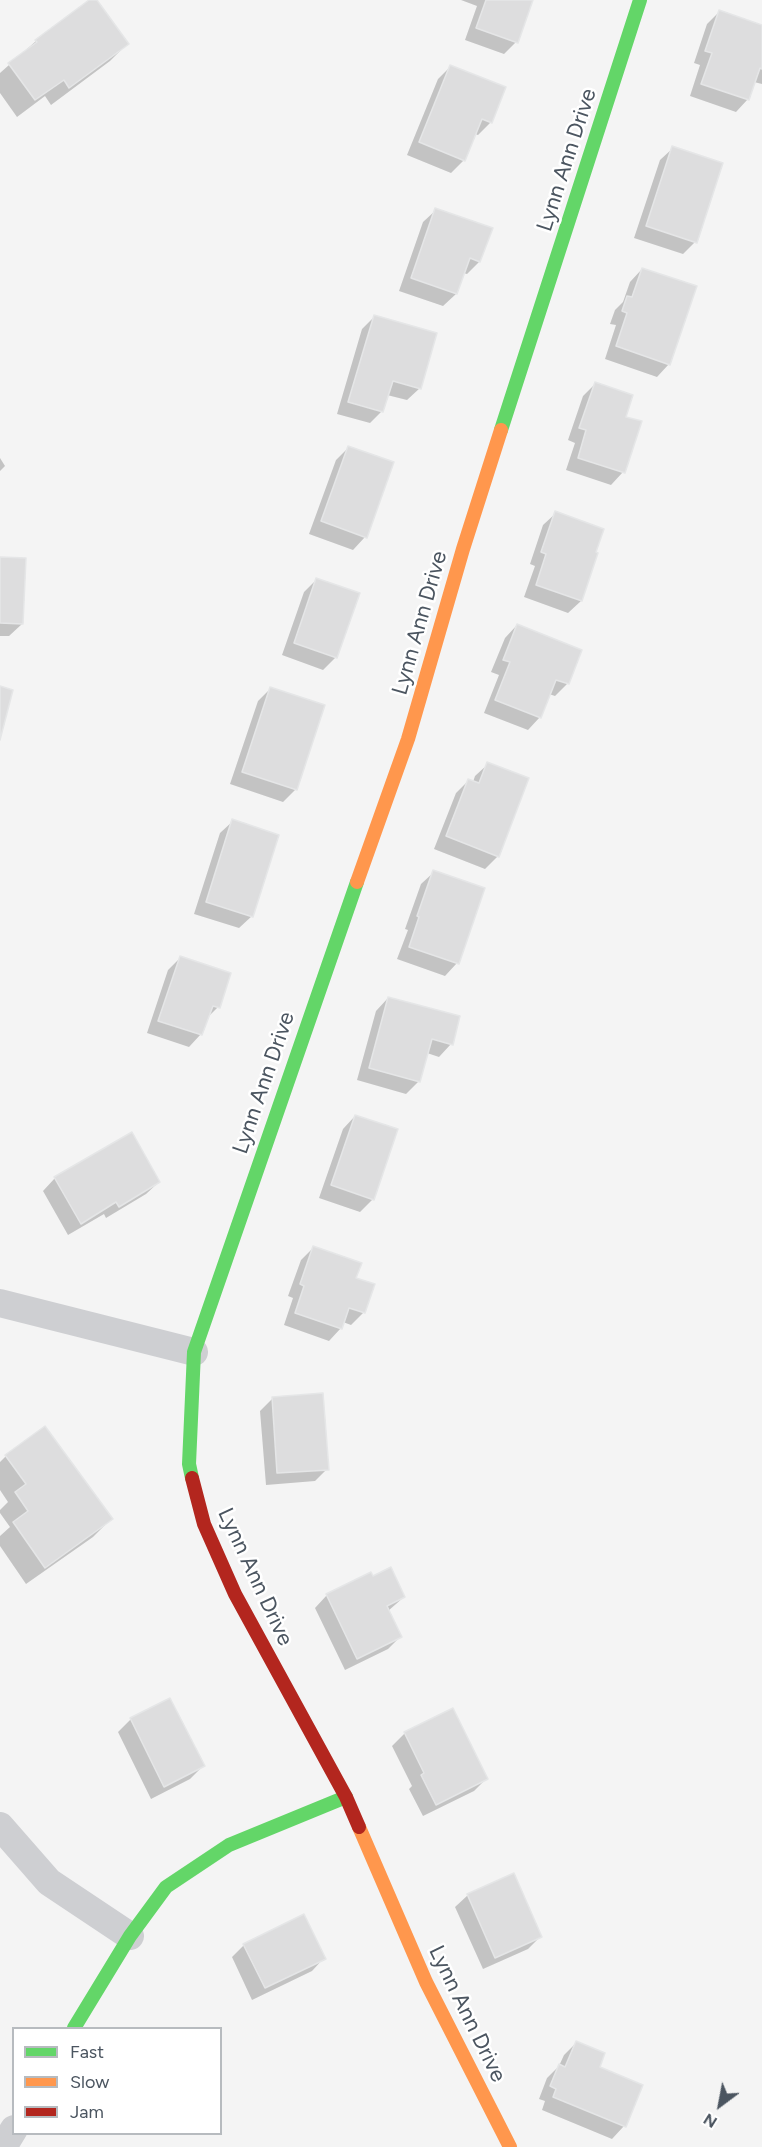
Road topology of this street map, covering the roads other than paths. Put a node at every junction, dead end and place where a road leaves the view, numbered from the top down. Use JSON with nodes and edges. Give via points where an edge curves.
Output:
{"nodes":[{"id":1,"x":640,"y":0,"type":"edge"},
{"id":2,"x":0,"y":1303,"type":"edge"},
{"id":3,"x":194,"y":1352,"type":"junction"},
{"id":4,"x":346,"y":1797,"type":"junction"},
{"id":5,"x":0,"y":1826,"type":"edge"},
{"id":6,"x":130,"y":1936,"type":"junction"},
{"id":7,"x":75,"y":2027,"type":"edge"},
{"id":8,"x":12,"y":2133,"type":"edge"},
{"id":9,"x":3,"y":2147,"type":"edge"},
{"id":10,"x":510,"y":2147,"type":"edge"}],
"edges":[{"from":1,"to":3,"type":"street","name":"Lynn Ann Drive","via":[[463,549],[408,739]]},
{"from":2,"to":3,"type":"street"},
{"from":3,"to":4,"type":"street","name":"Lynn Ann Drive","via":[[189,1464],[204,1524],[235,1594]]},
{"from":4,"to":6,"type":"street","via":[[229,1845],[166,1887]]},
{"from":4,"to":10,"type":"street","name":"Lynn Ann Drive","via":[[426,1982]]},
{"from":5,"to":6,"type":"street","via":[[49,1882]]},
{"from":6,"to":7,"type":"street"},
{"from":8,"to":9,"type":"street"}]}
